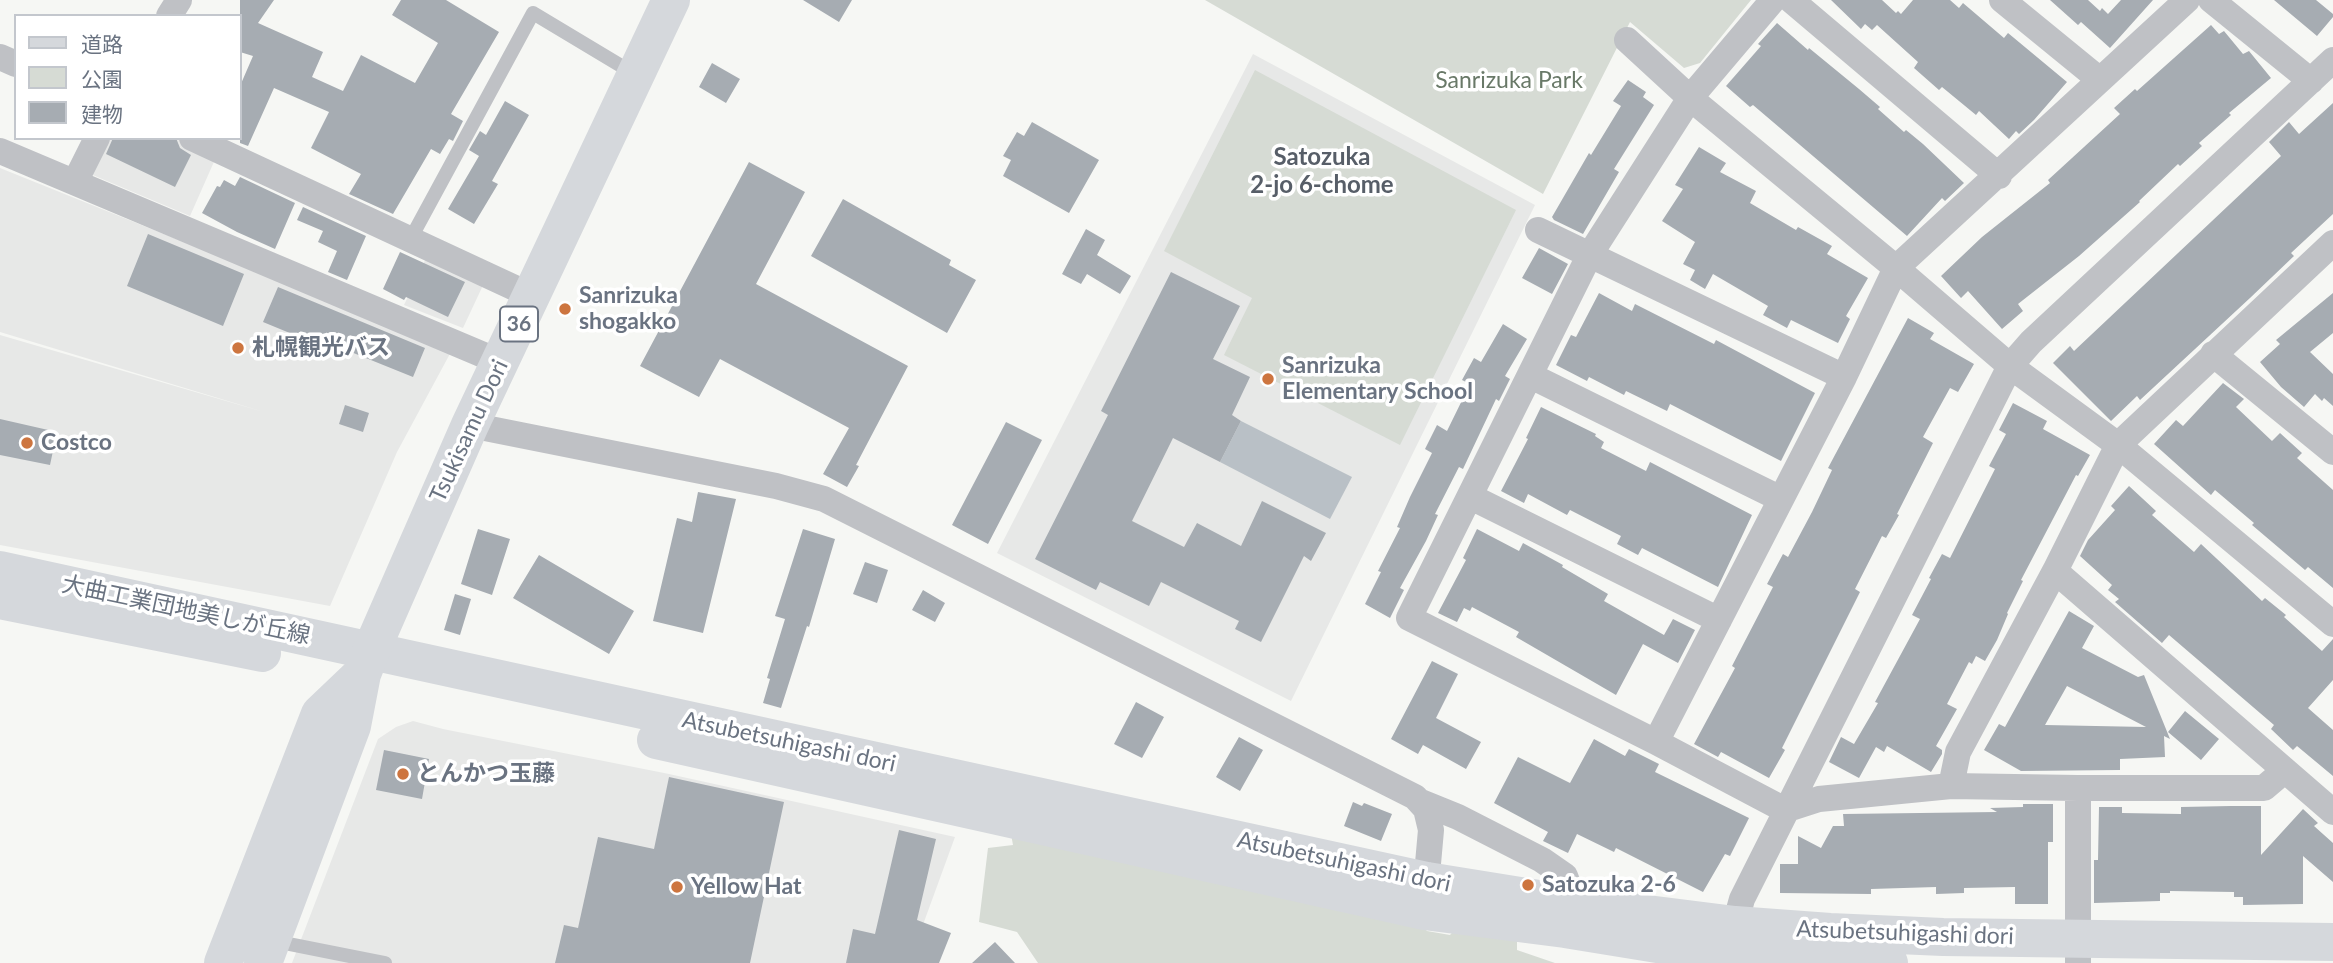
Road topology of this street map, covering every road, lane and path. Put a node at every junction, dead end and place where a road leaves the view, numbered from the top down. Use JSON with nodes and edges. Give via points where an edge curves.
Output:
{"nodes":[{"id":1,"x":671,"y":0,"type":"edge"},
{"id":2,"x":1773,"y":0,"type":"edge"},
{"id":3,"x":1791,"y":0,"type":"edge"},
{"id":4,"x":2001,"y":0,"type":"edge"},
{"id":5,"x":2187,"y":0,"type":"edge"},
{"id":6,"x":2211,"y":0,"type":"edge"},
{"id":7,"x":1627,"y":40,"type":"dead end"},
{"id":8,"x":2333,"y":61,"type":"edge"},
{"id":9,"x":637,"y":76,"type":"junction"},
{"id":10,"x":2100,"y":80,"type":"junction"},
{"id":11,"x":2311,"y":81,"type":"junction"},
{"id":12,"x":1689,"y":98,"type":"junction"},
{"id":13,"x":96,"y":140,"type":"edge"},
{"id":14,"x":196,"y":140,"type":"edge"},
{"id":15,"x":0,"y":151,"type":"edge"},
{"id":16,"x":1999,"y":176,"type":"junction"},
{"id":17,"x":75,"y":182,"type":"junction"},
{"id":18,"x":1538,"y":230,"type":"dead end"},
{"id":19,"x":411,"y":238,"type":"junction"},
{"id":20,"x":2333,"y":243,"type":"edge"},
{"id":21,"x":1589,"y":256,"type":"junction"},
{"id":22,"x":1896,"y":268,"type":"junction"},
{"id":23,"x":532,"y":296,"type":"junction"},
{"id":24,"x":2213,"y":354,"type":"junction"},
{"id":25,"x":500,"y":362,"type":"junction"},
{"id":26,"x":2010,"y":366,"type":"junction"},
{"id":27,"x":1531,"y":376,"type":"junction"},
{"id":28,"x":1843,"y":377,"type":"junction"},
{"id":29,"x":470,"y":425,"type":"junction"},
{"id":30,"x":2118,"y":445,"type":"junction"},
{"id":31,"x":2333,"y":452,"type":"edge"},
{"id":32,"x":1471,"y":498,"type":"junction"},
{"id":33,"x":1781,"y":499,"type":"junction"},
{"id":34,"x":0,"y":570,"type":"edge"},
{"id":35,"x":2055,"y":572,"type":"junction"},
{"id":36,"x":0,"y":600,"type":"edge"},
{"id":37,"x":1719,"y":620,"type":"junction"},
{"id":38,"x":2333,"y":624,"type":"edge"},
{"id":39,"x":367,"y":662,"type":"junction"},
{"id":40,"x":1656,"y":742,"type":"junction"},
{"id":41,"x":2284,"y":771,"type":"junction"},
{"id":42,"x":1951,"y":786,"type":"junction"},
{"id":43,"x":2078,"y":788,"type":"junction"},
{"id":44,"x":1421,"y":803,"type":"junction"},
{"id":45,"x":1785,"y":810,"type":"junction"},
{"id":46,"x":2333,"y":812,"type":"edge"},
{"id":47,"x":1425,"y":896,"type":"junction"},
{"id":48,"x":1576,"y":905,"type":"junction"},
{"id":49,"x":1731,"y":940,"type":"junction"},
{"id":50,"x":2333,"y":942,"type":"edge"},
{"id":51,"x":2079,"y":951,"type":"edge"},
{"id":52,"x":268,"y":952,"type":"edge"},
{"id":53,"x":223,"y":963,"type":"edge"},
{"id":54,"x":385,"y":963,"type":"edge"},
{"id":55,"x":1889,"y":963,"type":"edge"}],
"edges":[{"from":1,"to":9,"type":"main road","name":"Tsukisamu Dori","number":"36"},
{"from":2,"to":12,"type":"street"},
{"from":3,"to":16,"type":"street"},
{"from":4,"to":10,"type":"street"},
{"from":5,"to":10,"type":"street"},
{"from":6,"to":11,"type":"street"},
{"from":7,"to":12,"type":"street"},
{"from":8,"to":11,"type":"street"},
{"from":9,"to":19,"type":"lane","via":[[533,13]]},
{"from":9,"to":23,"type":"main road","name":"Tsukisamu Dori","number":"36"},
{"from":10,"to":16,"type":"street"},
{"from":11,"to":26,"type":"street"},
{"from":12,"to":21,"type":"street"},
{"from":12,"to":22,"type":"street"},
{"from":13,"to":17,"type":"street"},
{"from":14,"to":19,"type":"street"},
{"from":15,"to":17,"type":"street"},
{"from":16,"to":22,"type":"street"},
{"from":17,"to":25,"type":"street"},
{"from":18,"to":21,"type":"street"},
{"from":19,"to":23,"type":"street"},
{"from":20,"to":24,"type":"street"},
{"from":21,"to":27,"type":"street"},
{"from":21,"to":28,"type":"street"},
{"from":22,"to":26,"type":"street"},
{"from":22,"to":28,"type":"street"},
{"from":23,"to":25,"type":"main road","name":"Tsukisamu Dori","number":"36"},
{"from":24,"to":30,"type":"street"},
{"from":24,"to":31,"type":"street"},
{"from":25,"to":29,"type":"main road","name":"Tsukisamu Dori","number":"36"},
{"from":26,"to":30,"type":"street"},
{"from":26,"to":45,"type":"street"},
{"from":27,"to":32,"type":"street"},
{"from":27,"to":33,"type":"street"},
{"from":28,"to":33,"type":"street"},
{"from":29,"to":39,"type":"main road","name":"Tsukisamu Dori","number":"36"},
{"from":29,"to":44,"type":"street","via":[[824,499]]},
{"from":30,"to":35,"type":"street"},
{"from":30,"to":38,"type":"street"},
{"from":32,"to":37,"type":"street"},
{"from":32,"to":40,"type":"street","via":[[1409,618]]},
{"from":33,"to":37,"type":"street"},
{"from":34,"to":39,"type":"main road","name":"大曲工業団地美しが丘線"},
{"from":35,"to":41,"type":"street"},
{"from":35,"to":42,"type":"street","via":[[1958,752]]},
{"from":36,"to":39,"type":"main road","name":"大曲工業団地美しが丘線"},
{"from":37,"to":40,"type":"street"},
{"from":39,"to":47,"type":"main road","name":"Atsubetsuhigashi dori","via":[[422,689]]},
{"from":39,"to":52,"type":"main road","name":"Tsukisamu Dori","number":"36","via":[[352,726]]},
{"from":39,"to":53,"type":"main road","name":"Tsukisamu Dori","number":"36","via":[[320,715]]},
{"from":40,"to":45,"type":"street"},
{"from":41,"to":43,"type":"street","via":[[2264,788]]},
{"from":41,"to":46,"type":"street"},
{"from":42,"to":43,"type":"street"},
{"from":42,"to":45,"type":"street","via":[[1819,799]]},
{"from":43,"to":51,"type":"street"},
{"from":44,"to":47,"type":"street","via":[[1431,830]]},
{"from":44,"to":48,"type":"street","via":[[1542,860],[1565,876]]},
{"from":45,"to":49,"type":"street","via":[[1742,899]]},
{"from":47,"to":48,"type":"main road","name":"Atsubetsuhigashi dori"},
{"from":47,"to":49,"type":"main road","name":"Atsubetsuhigashi dori","via":[[1564,929],[1688,950]]},
{"from":48,"to":49,"type":"main road","name":"Atsubetsuhigashi dori"},
{"from":49,"to":51,"type":"main road","name":"Atsubetsuhigashi dori","via":[[1942,937]]},
{"from":49,"to":55,"type":"main road","name":"Atsubetsuhigashi dori"},
{"from":50,"to":51,"type":"main road","name":"Atsubetsuhigashi dori"},
{"from":52,"to":54,"type":"lane"}]}
